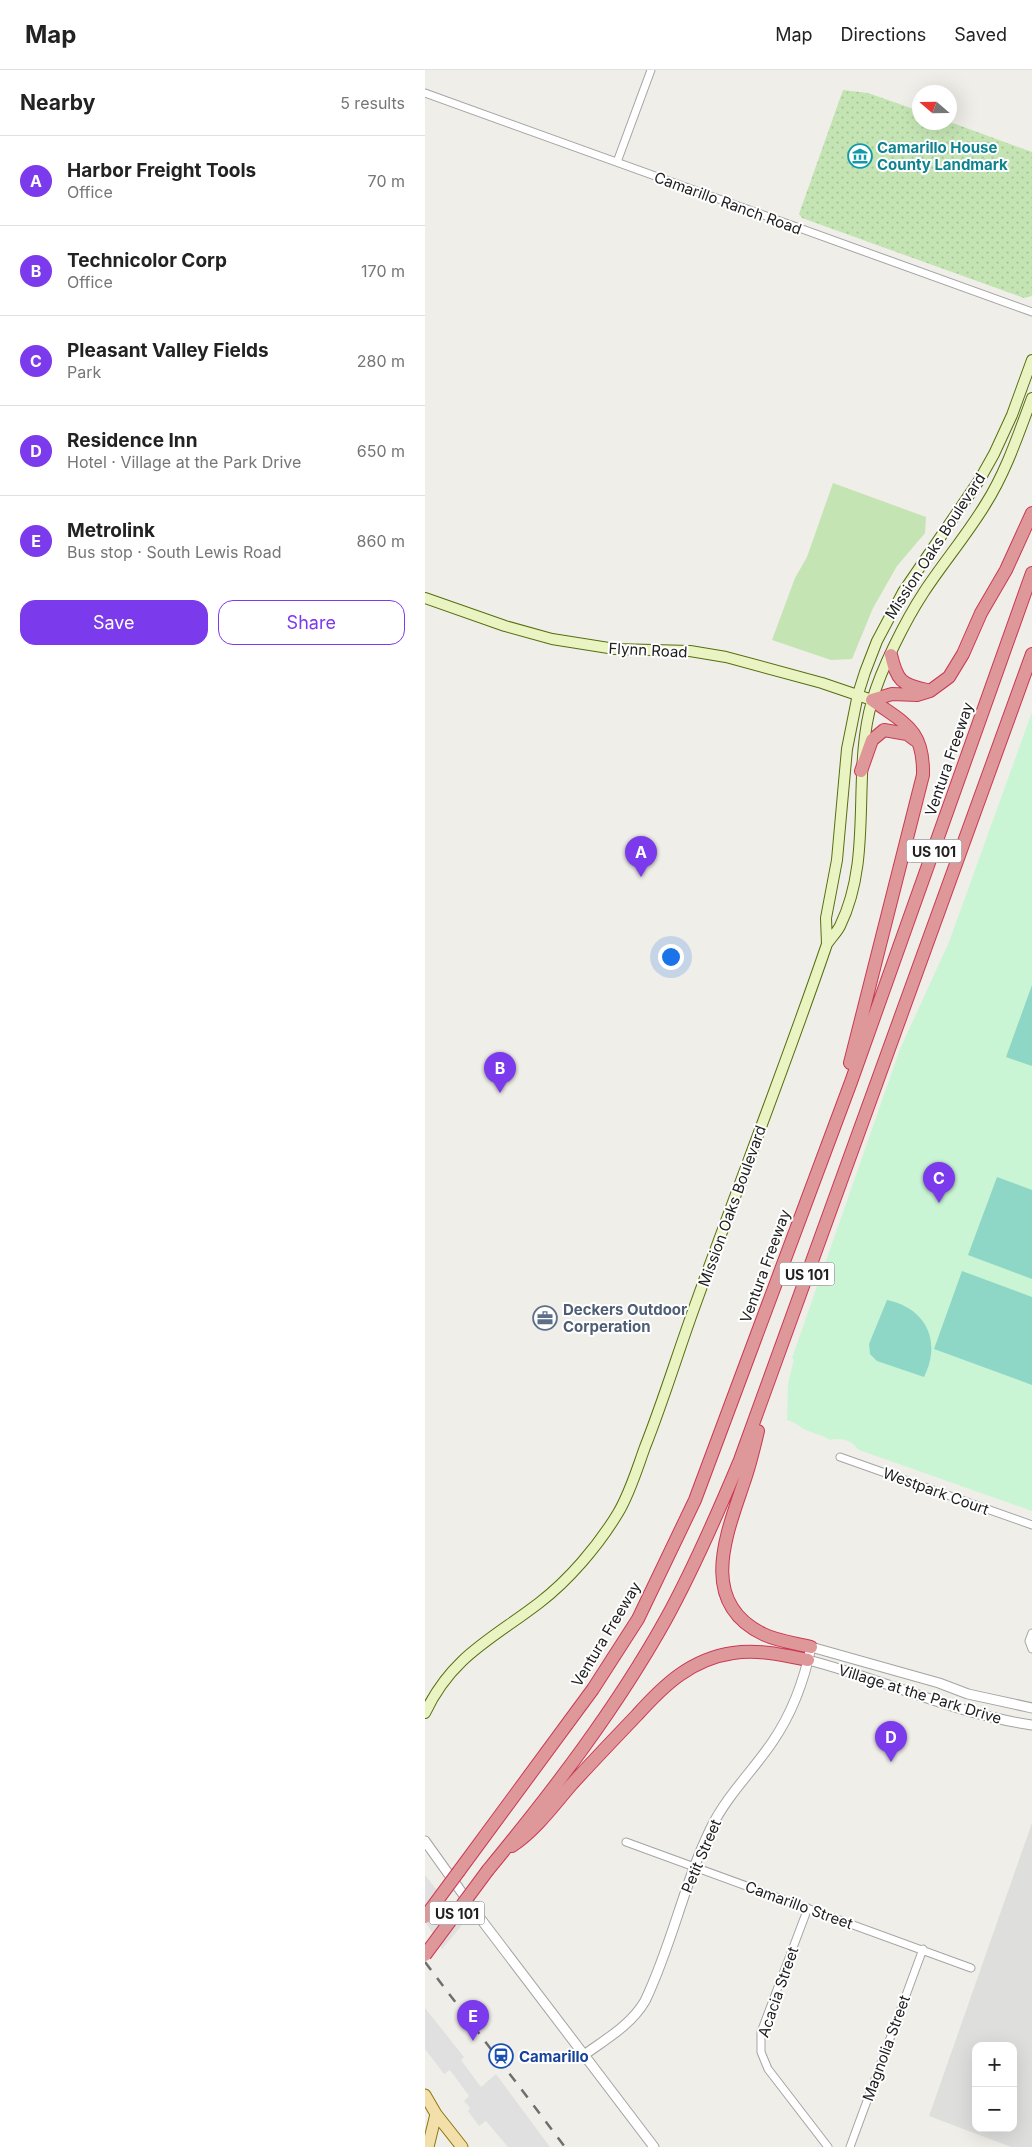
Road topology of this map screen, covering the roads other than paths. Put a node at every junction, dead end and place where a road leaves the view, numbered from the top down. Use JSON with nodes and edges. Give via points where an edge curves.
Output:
{"nodes":[{"id":1,"x":651,"y":70,"type":"edge"},
{"id":2,"x":425,"y":93,"type":"edge"},
{"id":3,"x":617,"y":162,"type":"junction"},
{"id":4,"x":1032,"y":312,"type":"edge"},
{"id":5,"x":1032,"y":360,"type":"edge"},
{"id":6,"x":1032,"y":398,"type":"edge"},
{"id":7,"x":1032,"y":513,"type":"edge"},
{"id":8,"x":1032,"y":573,"type":"edge"},
{"id":9,"x":425,"y":598,"type":"edge"},
{"id":10,"x":1032,"y":654,"type":"edge"},
{"id":11,"x":891,"y":655,"type":"junction"},
{"id":12,"x":929,"y":691,"type":"junction"},
{"id":13,"x":858,"y":694,"type":"junction"},
{"id":14,"x":872,"y":700,"type":"junction"},
{"id":15,"x":919,"y":743,"type":"junction"},
{"id":16,"x":861,"y":771,"type":"junction"},
{"id":17,"x":827,"y":944,"type":"junction"},
{"id":18,"x":834,"y":1129,"type":"junction"},
{"id":19,"x":775,"y":1363,"type":"junction"},
{"id":20,"x":840,"y":1457,"type":"dead end"},
{"id":21,"x":1032,"y":1525,"type":"edge"},
{"id":22,"x":1032,"y":1633,"type":"edge"},
{"id":23,"x":811,"y":1647,"type":"junction"},
{"id":24,"x":1032,"y":1649,"type":"edge"},
{"id":25,"x":808,"y":1660,"type":"junction"},
{"id":26,"x":1032,"y":1708,"type":"edge"},
{"id":27,"x":425,"y":1713,"type":"edge"},
{"id":28,"x":1032,"y":1725,"type":"edge"},
{"id":29,"x":425,"y":1840,"type":"edge"},
{"id":30,"x":626,"y":1842,"type":"dead end"},
{"id":31,"x":502,"y":1854,"type":"junction"},
{"id":32,"x":694,"y":1867,"type":"junction"},
{"id":33,"x":459,"y":1871,"type":"junction"},
{"id":34,"x":425,"y":1906,"type":"edge"},
{"id":35,"x":808,"y":1908,"type":"junction"},
{"id":36,"x":425,"y":1917,"type":"edge"},
{"id":37,"x":923,"y":1949,"type":"junction"},
{"id":38,"x":425,"y":1955,"type":"edge"},
{"id":39,"x":971,"y":1968,"type":"dead end"},
{"id":40,"x":583,"y":2055,"type":"junction"},
{"id":41,"x":425,"y":2095,"type":"edge"},
{"id":42,"x":436,"y":2114,"type":"junction"},
{"id":43,"x":425,"y":2131,"type":"edge"},
{"id":44,"x":428,"y":2147,"type":"edge"},
{"id":45,"x":462,"y":2147,"type":"edge"},
{"id":46,"x":654,"y":2147,"type":"edge"},
{"id":47,"x":828,"y":2147,"type":"edge"},
{"id":48,"x":850,"y":2147,"type":"edge"}],
"edges":[{"from":1,"to":3,"type":"street"},
{"from":2,"to":3,"type":"street","name":"Camarillo Ranch Road"},
{"from":3,"to":4,"type":"street","name":"Camarillo Ranch Road"},
{"from":5,"to":13,"type":"main road","name":"Mission Oaks Boulevard","via":[[994,454],[895,605],[877,641]]},
{"from":6,"to":11,"type":"main road","name":"Mission Oaks Boulevard","via":[[1002,476],[923,593]]},
{"from":7,"to":12,"type":"highway","via":[[963,654],[949,677]]},
{"from":8,"to":18,"type":"highway","name":"Ventura Freeway","number":"US 101"},
{"from":9,"to":13,"type":"main road","name":"Flynn Road","via":[[552,639],[600,647],[690,651],[726,657]]},
{"from":10,"to":19,"type":"highway","number":"US 101"},
{"from":11,"to":12,"type":"highway","via":[[894,670],[903,682]]},
{"from":11,"to":14,"type":"main road","name":"Mission Oaks Boulevard"},
{"from":12,"to":14,"type":"highway","via":[[917,695],[892,694]]},
{"from":13,"to":14,"type":"main road","name":"Flynn Road"},
{"from":13,"to":17,"type":"main road","name":"Mission Oaks Boulevard","via":[[847,749],[837,860],[826,918]]},
{"from":14,"to":15,"type":"highway","via":[[904,722]]},
{"from":14,"to":16,"type":"main road","name":"Mission Oaks Boulevard","via":[[865,728]]},
{"from":15,"to":16,"type":"highway","via":[[907,734],[884,730],[872,740]]},
{"from":15,"to":18,"type":"highway","via":[[923,757],[921,784]]},
{"from":16,"to":17,"type":"main road","name":"Mission Oaks Boulevard","via":[[859,842],[853,889],[840,926]]},
{"from":17,"to":27,"type":"main road","name":"Mission Oaks Boulevard","via":[[650,1435],[619,1511],[604,1534],[555,1589],[457,1665],[441,1684]]},
{"from":18,"to":33,"type":"highway","name":"Ventura Freeway","number":"US 101","via":[[695,1500],[661,1574],[638,1619],[593,1690]]},
{"from":19,"to":23,"type":"highway","via":[[748,1470],[723,1546],[721,1570],[726,1592],[735,1610],[752,1628]]},
{"from":19,"to":31,"type":"highway","number":"US 101","via":[[714,1522],[665,1621],[567,1770]]},
{"from":20,"to":21,"type":"street","name":"Westpark Court"},
{"from":22,"to":24,"type":"street","via":[[1029,1641]]},
{"from":23,"to":25,"type":"street","name":"Petit Street"},
{"from":23,"to":26,"type":"street","name":"Village at the Park Drive","via":[[968,1694]]},
{"from":25,"to":28,"type":"street","name":"Village at the Park Drive","via":[[983,1715]]},
{"from":25,"to":31,"type":"highway","via":[[767,1652],[733,1653],[709,1658],[678,1674],[601,1752],[528,1835]]},
{"from":25,"to":32,"type":"street","name":"Petit Street","via":[[785,1721],[727,1800]]},
{"from":29,"to":40,"type":"street","via":[[479,1918]]},
{"from":30,"to":32,"type":"street","name":"Camarillo Street"},
{"from":31,"to":38,"type":"highway","number":"US 101","bridge":true},
{"from":32,"to":35,"type":"street","name":"Camarillo Street"},
{"from":32,"to":40,"type":"street","name":"Petit Street","via":[[641,2009],[623,2027]]},
{"from":33,"to":34,"type":"highway","bridge":true},
{"from":33,"to":36,"type":"highway","name":"Ventura Freeway","number":"US 101","bridge":true},
{"from":35,"to":37,"type":"street","name":"Camarillo Street"},
{"from":35,"to":47,"type":"street","name":"Acacia Street","via":[[761,2032],[761,2052],[768,2069]]},
{"from":37,"to":39,"type":"street","name":"Camarillo Street"},
{"from":37,"to":48,"type":"street","name":"Magnolia Street"},
{"from":40,"to":46,"type":"street"},
{"from":41,"to":42,"type":"main road"},
{"from":42,"to":43,"type":"main road"},
{"from":42,"to":44,"type":"main road"},
{"from":42,"to":45,"type":"main road"}]}
